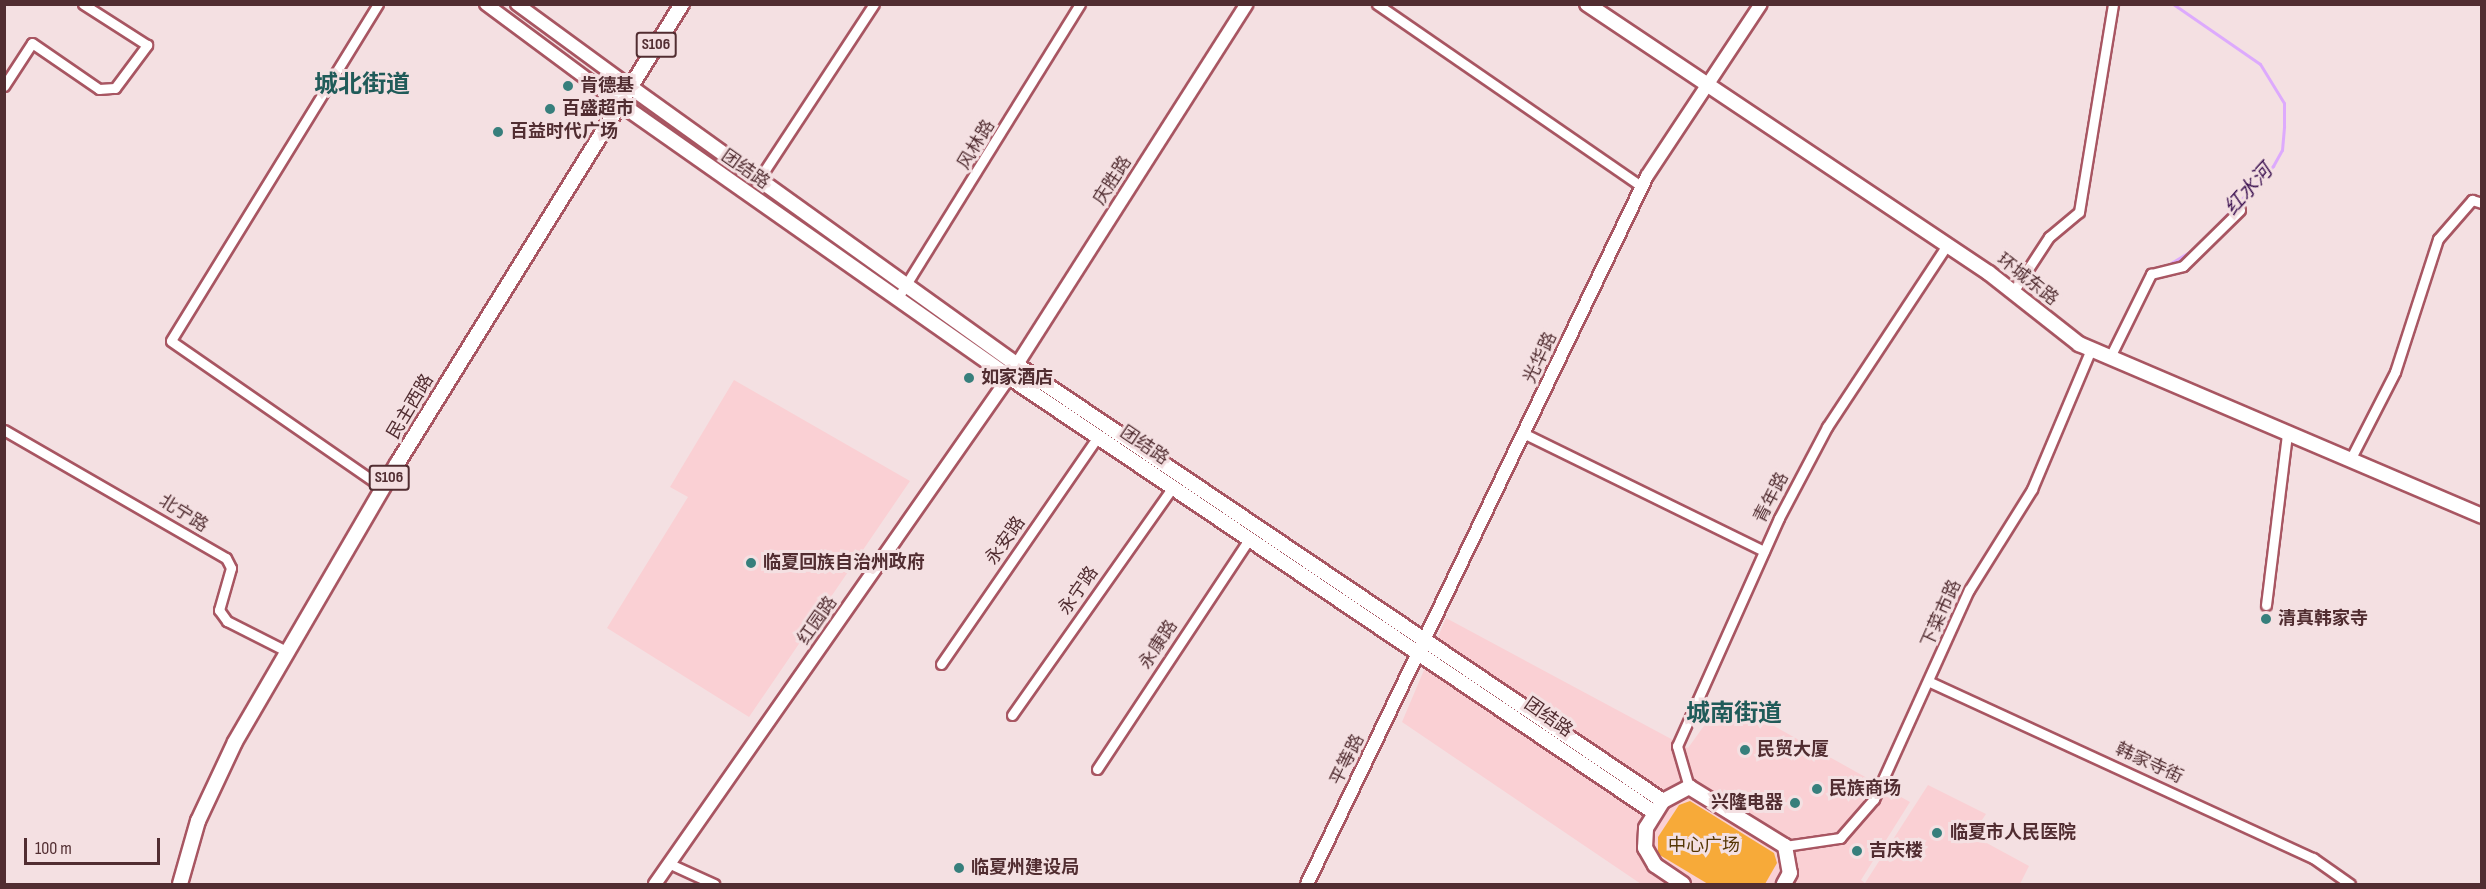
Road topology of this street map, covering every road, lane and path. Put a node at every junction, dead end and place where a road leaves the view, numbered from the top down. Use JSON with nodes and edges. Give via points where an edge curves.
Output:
{"nodes":[{"id":1,"x":83,"y":4,"type":"edge"},
{"id":2,"x":378,"y":4,"type":"edge"},
{"id":3,"x":486,"y":4,"type":"edge"},
{"id":4,"x":517,"y":4,"type":"edge"},
{"id":5,"x":682,"y":4,"type":"edge"},
{"id":6,"x":874,"y":4,"type":"edge"},
{"id":7,"x":1080,"y":4,"type":"edge"},
{"id":8,"x":1247,"y":4,"type":"edge"},
{"id":9,"x":1377,"y":4,"type":"edge"},
{"id":10,"x":1587,"y":4,"type":"edge"},
{"id":11,"x":1761,"y":4,"type":"edge"},
{"id":12,"x":2113,"y":4,"type":"edge"},
{"id":13,"x":4,"y":86,"type":"edge"},
{"id":14,"x":629,"y":86,"type":"junction"},
{"id":15,"x":1706,"y":86,"type":"junction"},
{"id":16,"x":618,"y":102,"type":"junction"},
{"id":17,"x":759,"y":179,"type":"junction"},
{"id":18,"x":1641,"y":188,"type":"junction"},
{"id":19,"x":2481,"y":202,"type":"edge"},
{"id":20,"x":2240,"y":210,"type":"dead end"},
{"id":21,"x":1947,"y":245,"type":"junction"},
{"id":22,"x":906,"y":285,"type":"junction"},
{"id":23,"x":2013,"y":292,"type":"junction"},
{"id":24,"x":897,"y":299,"type":"junction"},
{"id":25,"x":2091,"y":349,"type":"junction"},
{"id":26,"x":2110,"y":357,"type":"junction"},
{"id":27,"x":1017,"y":365,"type":"junction"},
{"id":28,"x":1009,"y":377,"type":"junction"},
{"id":29,"x":4,"y":430,"type":"edge"},
{"id":30,"x":2287,"y":433,"type":"junction"},
{"id":31,"x":1525,"y":434,"type":"junction"},
{"id":32,"x":1098,"y":436,"type":"junction"},
{"id":33,"x":2350,"y":460,"type":"junction"},
{"id":34,"x":1173,"y":487,"type":"junction"},
{"id":35,"x":383,"y":488,"type":"junction"},
{"id":36,"x":2481,"y":516,"type":"edge"},
{"id":37,"x":1249,"y":539,"type":"junction"},
{"id":38,"x":1764,"y":551,"type":"junction"},
{"id":39,"x":2266,"y":605,"type":"dead end"},
{"id":40,"x":1424,"y":647,"type":"junction"},
{"id":41,"x":288,"y":652,"type":"junction"},
{"id":42,"x":941,"y":664,"type":"dead end"},
{"id":43,"x":1930,"y":682,"type":"junction"},
{"id":44,"x":1012,"y":715,"type":"dead end"},
{"id":45,"x":1097,"y":769,"type":"dead end"},
{"id":46,"x":1689,"y":787,"type":"junction"},
{"id":47,"x":1663,"y":801,"type":"junction"},
{"id":48,"x":1655,"y":813,"type":"junction"},
{"id":49,"x":1785,"y":846,"type":"junction"},
{"id":50,"x":668,"y":863,"type":"junction"},
{"id":51,"x":1786,"y":884,"type":"edge"},
{"id":52,"x":180,"y":885,"type":"edge"},
{"id":53,"x":656,"y":885,"type":"edge"},
{"id":54,"x":714,"y":885,"type":"edge"},
{"id":55,"x":1307,"y":885,"type":"edge"},
{"id":56,"x":1683,"y":885,"type":"edge"},
{"id":57,"x":2350,"y":885,"type":"edge"}],
"edges":[{"from":1,"to":13,"type":"street","via":[[147,45],[115,88],[99,89],[32,43]]},
{"from":2,"to":35,"type":"street","via":[[171,341]]},
{"from":3,"to":16,"type":"main road"},
{"from":4,"to":14,"type":"main road"},
{"from":5,"to":14,"type":"main road","number":"S106"},
{"from":6,"to":17,"type":"street"},
{"from":7,"to":22,"type":"street","name":"风林路"},
{"from":8,"to":27,"type":"main road","name":"庆胜路"},
{"from":9,"to":18,"type":"street"},
{"from":10,"to":15,"type":"main road","name":"环城东路"},
{"from":11,"to":15,"type":"main road","name":"光华路"},
{"from":12,"to":23,"type":"street","via":[[2079,212],[2049,237]]},
{"from":14,"to":16,"type":"main road","name":"民主西路","number":"S106"},
{"from":14,"to":17,"type":"main road","name":"团结路"},
{"from":15,"to":18,"type":"main road","name":"光华路"},
{"from":15,"to":21,"type":"main road","name":"环城东路"},
{"from":16,"to":24,"type":"main road","name":"团结路"},
{"from":16,"to":35,"type":"main road","name":"民主西路","number":"S106"},
{"from":17,"to":22,"type":"main road","name":"团结路"},
{"from":18,"to":31,"type":"main road","name":"光华路"},
{"from":19,"to":33,"type":"street","via":[[2472,200],[2438,239],[2395,372]]},
{"from":20,"to":26,"type":"street","via":[[2183,266],[2151,274]]},
{"from":21,"to":23,"type":"main road","name":"环城东路"},
{"from":21,"to":38,"type":"street","name":"青年路","via":[[1827,427]]},
{"from":22,"to":24,"type":"street","name":"风林路"},
{"from":22,"to":27,"type":"main road","name":"团结路"},
{"from":23,"to":25,"type":"main road","name":"环城东路"},
{"from":24,"to":28,"type":"main road","name":"团结路"},
{"from":25,"to":26,"type":"main road","name":"环城东路"},
{"from":25,"to":43,"type":"street","name":"下菜市路","via":[[2032,489],[1969,590]]},
{"from":26,"to":30,"type":"main road","name":"环城东路"},
{"from":27,"to":28,"type":"main road","name":"庆胜路"},
{"from":27,"to":40,"type":"main road","name":"团结路"},
{"from":28,"to":32,"type":"main road","name":"团结路"},
{"from":28,"to":50,"type":"main road","name":"红园路"},
{"from":29,"to":41,"type":"street","name":"北宁路","via":[[226,558],[231,568],[219,610],[227,621]]},
{"from":30,"to":33,"type":"main road","name":"环城东路"},
{"from":30,"to":39,"type":"street"},
{"from":31,"to":38,"type":"street"},
{"from":31,"to":40,"type":"main road","name":"光华路"},
{"from":32,"to":34,"type":"main road","name":"团结路"},
{"from":32,"to":42,"type":"street","name":"永安路"},
{"from":33,"to":36,"type":"main road","name":"环城东路"},
{"from":34,"to":37,"type":"main road","name":"团结路"},
{"from":34,"to":44,"type":"street","name":"永宁路"},
{"from":35,"to":41,"type":"main road","name":"民主西路","number":"S106"},
{"from":37,"to":40,"type":"main road","name":"团结路"},
{"from":37,"to":45,"type":"street","name":"永康路"},
{"from":38,"to":46,"type":"street","name":"青年路","via":[[1677,746]]},
{"from":40,"to":47,"type":"main road","name":"团结路"},
{"from":40,"to":48,"type":"main road","name":"团结路"},
{"from":40,"to":55,"type":"main road","name":"平等路"},
{"from":41,"to":52,"type":"main road","name":"民主西路","number":"S106","via":[[208,801]]},
{"from":43,"to":49,"type":"street","name":"下菜市路","via":[[1874,799],[1854,826],[1840,838]]},
{"from":43,"to":57,"type":"street","name":"韩家寺街","via":[[2313,858]]},
{"from":46,"to":47,"type":"main road"},
{"from":46,"to":49,"type":"main road"},
{"from":47,"to":48,"type":"main road"},
{"from":48,"to":56,"type":"main road","via":[[1645,848],[1655,866]]},
{"from":49,"to":51,"type":"main road","via":[[1790,873]]},
{"from":50,"to":53,"type":"main road","name":"红园路"},
{"from":50,"to":54,"type":"street"}]}
